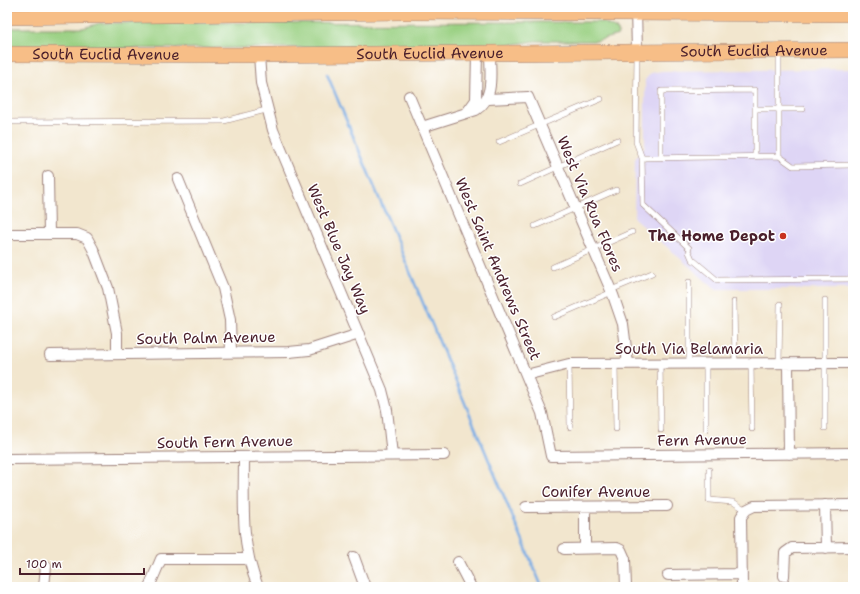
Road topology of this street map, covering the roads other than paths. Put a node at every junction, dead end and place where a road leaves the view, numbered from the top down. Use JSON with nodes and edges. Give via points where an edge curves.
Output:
{"nodes":[{"id":1,"x":174,"y":10,"type":"edge"},
{"id":2,"x":289,"y":10,"type":"edge"},
{"id":3,"x":403,"y":10,"type":"edge"},
{"id":4,"x":636,"y":10,"type":"edge"},
{"id":5,"x":702,"y":10,"type":"edge"},
{"id":6,"x":779,"y":10,"type":"edge"},
{"id":7,"x":853,"y":14,"type":"edge"},
{"id":8,"x":7,"y":16,"type":"edge"},
{"id":9,"x":853,"y":50,"type":"edge"},
{"id":10,"x":779,"y":51,"type":"junction"},
{"id":11,"x":637,"y":52,"type":"junction"},
{"id":12,"x":484,"y":53,"type":"junction"},
{"id":13,"x":7,"y":54,"type":"edge"},
{"id":14,"x":259,"y":55,"type":"junction"},
{"id":15,"x":409,"y":96,"type":"dead end"},
{"id":16,"x":488,"y":99,"type":"junction"},
{"id":17,"x":601,"y":99,"type":"dead end"},
{"id":18,"x":755,"y":109,"type":"junction"},
{"id":19,"x":779,"y":109,"type":"junction"},
{"id":20,"x":803,"y":109,"type":"dead end"},
{"id":21,"x":266,"y":110,"type":"junction"},
{"id":22,"x":468,"y":111,"type":"junction"},
{"id":23,"x":7,"y":122,"type":"edge"},
{"id":24,"x":422,"y":126,"type":"junction"},
{"id":25,"x":540,"y":126,"type":"junction"},
{"id":26,"x":617,"y":140,"type":"dead end"},
{"id":27,"x":499,"y":142,"type":"dead end"},
{"id":28,"x":779,"y":156,"type":"junction"},
{"id":29,"x":661,"y":157,"type":"junction"},
{"id":30,"x":756,"y":157,"type":"junction"},
{"id":31,"x":642,"y":158,"type":"junction"},
{"id":32,"x":853,"y":165,"type":"edge"},
{"id":33,"x":558,"y":168,"type":"junction"},
{"id":34,"x":48,"y":176,"type":"dead end"},
{"id":35,"x":178,"y":180,"type":"dead end"},
{"id":36,"x":520,"y":184,"type":"dead end"},
{"id":37,"x":616,"y":190,"type":"dead end"},
{"id":38,"x":576,"y":208,"type":"junction"},
{"id":39,"x":535,"y":226,"type":"dead end"},
{"id":40,"x":632,"y":232,"type":"dead end"},
{"id":41,"x":7,"y":234,"type":"edge"},
{"id":42,"x":49,"y":234,"type":"junction"},
{"id":43,"x":593,"y":249,"type":"junction"},
{"id":44,"x":553,"y":267,"type":"dead end"},
{"id":45,"x":652,"y":273,"type":"dead end"},
{"id":46,"x":853,"y":279,"type":"edge"},
{"id":47,"x":689,"y":282,"type":"dead end"},
{"id":48,"x":611,"y":291,"type":"junction"},
{"id":49,"x":824,"y":300,"type":"dead end"},
{"id":50,"x":734,"y":302,"type":"dead end"},
{"id":51,"x":780,"y":304,"type":"dead end"},
{"id":52,"x":554,"y":316,"type":"dead end"},
{"id":53,"x":359,"y":334,"type":"junction"},
{"id":54,"x":231,"y":352,"type":"junction"},
{"id":55,"x":117,"y":354,"type":"junction"},
{"id":56,"x":50,"y":355,"type":"dead end"},
{"id":57,"x":825,"y":363,"type":"junction"},
{"id":58,"x":853,"y":363,"type":"edge"},
{"id":59,"x":569,"y":364,"type":"junction"},
{"id":60,"x":615,"y":364,"type":"junction"},
{"id":61,"x":628,"y":364,"type":"junction"},
{"id":62,"x":660,"y":364,"type":"junction"},
{"id":63,"x":689,"y":364,"type":"junction"},
{"id":64,"x":706,"y":364,"type":"junction"},
{"id":65,"x":735,"y":364,"type":"junction"},
{"id":66,"x":751,"y":364,"type":"junction"},
{"id":67,"x":784,"y":364,"type":"junction"},
{"id":68,"x":526,"y":375,"type":"junction"},
{"id":69,"x":570,"y":427,"type":"dead end"},
{"id":70,"x":825,"y":428,"type":"dead end"},
{"id":71,"x":616,"y":429,"type":"dead end"},
{"id":72,"x":706,"y":429,"type":"dead end"},
{"id":73,"x":752,"y":429,"type":"dead end"},
{"id":74,"x":661,"y":430,"type":"dead end"},
{"id":75,"x":853,"y":453,"type":"edge"},
{"id":76,"x":789,"y":454,"type":"junction"},
{"id":77,"x":392,"y":455,"type":"junction"},
{"id":78,"x":444,"y":455,"type":"dead end"},
{"id":79,"x":550,"y":456,"type":"joint"},
{"id":80,"x":244,"y":457,"type":"junction"},
{"id":81,"x":7,"y":459,"type":"edge"},
{"id":82,"x":709,"y":470,"type":"dead end"},
{"id":83,"x":825,"y":505,"type":"junction"},
{"id":84,"x":853,"y":505,"type":"edge"},
{"id":85,"x":667,"y":506,"type":"dead end"},
{"id":86,"x":526,"y":507,"type":"dead end"},
{"id":87,"x":585,"y":507,"type":"junction"},
{"id":88,"x":746,"y":510,"type":"junction"},
{"id":89,"x":853,"y":547,"type":"edge"},
{"id":90,"x":826,"y":548,"type":"junction"},
{"id":91,"x":564,"y":549,"type":"dead end"},
{"id":92,"x":585,"y":549,"type":"junction"},
{"id":93,"x":354,"y":557,"type":"dead end"},
{"id":94,"x":248,"y":559,"type":"junction"},
{"id":95,"x":458,"y":562,"type":"dead end"},
{"id":96,"x":46,"y":566,"type":"dead end"},
{"id":97,"x":742,"y":574,"type":"junction"},
{"id":98,"x":668,"y":575,"type":"dead end"},
{"id":99,"x":784,"y":576,"type":"dead end"},
{"id":100,"x":44,"y":587,"type":"edge"},
{"id":101,"x":149,"y":587,"type":"edge"},
{"id":102,"x":258,"y":587,"type":"edge"},
{"id":103,"x":365,"y":587,"type":"edge"},
{"id":104,"x":471,"y":587,"type":"edge"},
{"id":105,"x":626,"y":587,"type":"edge"},
{"id":106,"x":742,"y":587,"type":"edge"}],
"edges":[{"from":1,"to":2,"type":"main road"},
{"from":1,"to":8,"type":"main road"},
{"from":2,"to":3,"type":"main road"},
{"from":3,"to":4,"type":"main road"},
{"from":4,"to":5,"type":"main road"},
{"from":4,"to":11,"type":"street"},
{"from":5,"to":6,"type":"main road"},
{"from":6,"to":7,"type":"main road"},
{"from":9,"to":10,"type":"main road","name":"South Euclid Avenue"},
{"from":10,"to":11,"type":"main road","name":"South Euclid Avenue"},
{"from":10,"to":19,"type":"lane"},
{"from":11,"to":12,"type":"main road","name":"South Euclid Avenue"},
{"from":11,"to":31,"type":"lane","via":[[636,142]]},
{"from":12,"to":14,"type":"main road","name":"South Euclid Avenue"},
{"from":12,"to":16,"type":"street"},
{"from":12,"to":22,"type":"street","via":[[476,100]]},
{"from":13,"to":14,"type":"main road","name":"South Euclid Avenue"},
{"from":14,"to":21,"type":"street","name":"West Blue Jay Way"},
{"from":15,"to":24,"type":"street","name":"West Saint Andrews Street"},
{"from":16,"to":22,"type":"street","via":[[476,110]]},
{"from":16,"to":25,"type":"street","name":"West Via Rua Flores","via":[[528,97]]},
{"from":17,"to":25,"type":"lane"},
{"from":18,"to":19,"type":"lane"},
{"from":18,"to":29,"type":"lane","via":[[755,90],[661,91]]},
{"from":18,"to":30,"type":"lane"},
{"from":19,"to":20,"type":"lane"},
{"from":19,"to":28,"type":"lane"},
{"from":21,"to":23,"type":"lane","via":[[224,121]]},
{"from":21,"to":53,"type":"street","name":"West Blue Jay Way"},
{"from":22,"to":24,"type":"street"},
{"from":24,"to":68,"type":"street","name":"West Saint Andrews Street"},
{"from":25,"to":27,"type":"lane"},
{"from":25,"to":33,"type":"street","name":"West Via Rua Flores"},
{"from":26,"to":33,"type":"lane"},
{"from":28,"to":30,"type":"lane"},
{"from":28,"to":32,"type":"lane","via":[[793,166]]},
{"from":29,"to":30,"type":"lane"},
{"from":29,"to":31,"type":"lane"},
{"from":31,"to":46,"type":"lane","via":[[643,205],[689,250],[692,259],[717,280]]},
{"from":33,"to":36,"type":"lane"},
{"from":33,"to":38,"type":"street","name":"West Via Rua Flores"},
{"from":34,"to":42,"type":"street"},
{"from":35,"to":54,"type":"street","via":[[223,288],[230,320]]},
{"from":37,"to":38,"type":"lane"},
{"from":38,"to":39,"type":"lane"},
{"from":38,"to":43,"type":"street","name":"West Via Rua Flores"},
{"from":40,"to":43,"type":"lane"},
{"from":41,"to":42,"type":"street"},
{"from":42,"to":55,"type":"street","via":[[77,234],[87,238],[93,248],[108,288],[117,333]]},
{"from":43,"to":44,"type":"lane"},
{"from":43,"to":48,"type":"street","name":"West Via Rua Flores"},
{"from":45,"to":48,"type":"lane"},
{"from":47,"to":63,"type":"lane"},
{"from":48,"to":52,"type":"lane"},
{"from":48,"to":61,"type":"street","name":"West Via Rua Flores","via":[[623,324]]},
{"from":49,"to":57,"type":"lane"},
{"from":50,"to":65,"type":"lane"},
{"from":51,"to":67,"type":"lane"},
{"from":53,"to":54,"type":"street","name":"South Palm Avenue","via":[[309,350]]},
{"from":53,"to":77,"type":"street","name":"West Blue Jay Way","via":[[382,390]]},
{"from":54,"to":55,"type":"street","name":"South Palm Avenue"},
{"from":55,"to":56,"type":"street","name":"South Palm Avenue"},
{"from":57,"to":58,"type":"street","name":"South Via Belamaria"},
{"from":57,"to":67,"type":"street","name":"South Via Belamaria"},
{"from":57,"to":70,"type":"lane"},
{"from":59,"to":60,"type":"street","name":"South Via Belamaria"},
{"from":59,"to":68,"type":"street","name":"South Via Belamaria"},
{"from":59,"to":69,"type":"lane"},
{"from":60,"to":61,"type":"street","name":"South Via Belamaria"},
{"from":60,"to":71,"type":"lane"},
{"from":61,"to":62,"type":"street","name":"South Via Belamaria"},
{"from":62,"to":63,"type":"street","name":"South Via Belamaria"},
{"from":62,"to":74,"type":"lane"},
{"from":63,"to":64,"type":"street","name":"South Via Belamaria"},
{"from":64,"to":65,"type":"street","name":"South Via Belamaria"},
{"from":64,"to":72,"type":"lane"},
{"from":65,"to":66,"type":"street","name":"South Via Belamaria"},
{"from":66,"to":67,"type":"street","name":"South Via Belamaria"},
{"from":66,"to":73,"type":"lane"},
{"from":67,"to":76,"type":"street"},
{"from":68,"to":79,"type":"street","name":"West Saint Andrews Street","via":[[542,412]]},
{"from":75,"to":76,"type":"street","name":"Fern Avenue"},
{"from":76,"to":79,"type":"street","name":"Fern Avenue"},
{"from":77,"to":78,"type":"street","name":"South Fern Avenue"},
{"from":77,"to":80,"type":"street","name":"South Fern Avenue"},
{"from":80,"to":81,"type":"street","name":"South Fern Avenue"},
{"from":80,"to":94,"type":"street","via":[[244,534]]},
{"from":82,"to":88,"type":"lane","via":[[709,500],[733,502]]},
{"from":83,"to":84,"type":"street"},
{"from":83,"to":88,"type":"street","via":[[754,506]]},
{"from":83,"to":90,"type":"street"},
{"from":85,"to":87,"type":"street","name":"Conifer Avenue"},
{"from":86,"to":87,"type":"street","name":"Conifer Avenue"},
{"from":87,"to":92,"type":"street"},
{"from":88,"to":97,"type":"street","via":[[741,517]]},
{"from":89,"to":90,"type":"street"},
{"from":90,"to":99,"type":"street","via":[[797,548],[787,551],[784,557]]},
{"from":91,"to":92,"type":"street"},
{"from":92,"to":105,"type":"street","via":[[621,550],[625,559]]},
{"from":93,"to":103,"type":"street"},
{"from":94,"to":101,"type":"street","via":[[161,559]]},
{"from":94,"to":102,"type":"street"},
{"from":95,"to":104,"type":"street"},
{"from":96,"to":100,"type":"street"},
{"from":97,"to":98,"type":"street"},
{"from":97,"to":106,"type":"street"}]}
